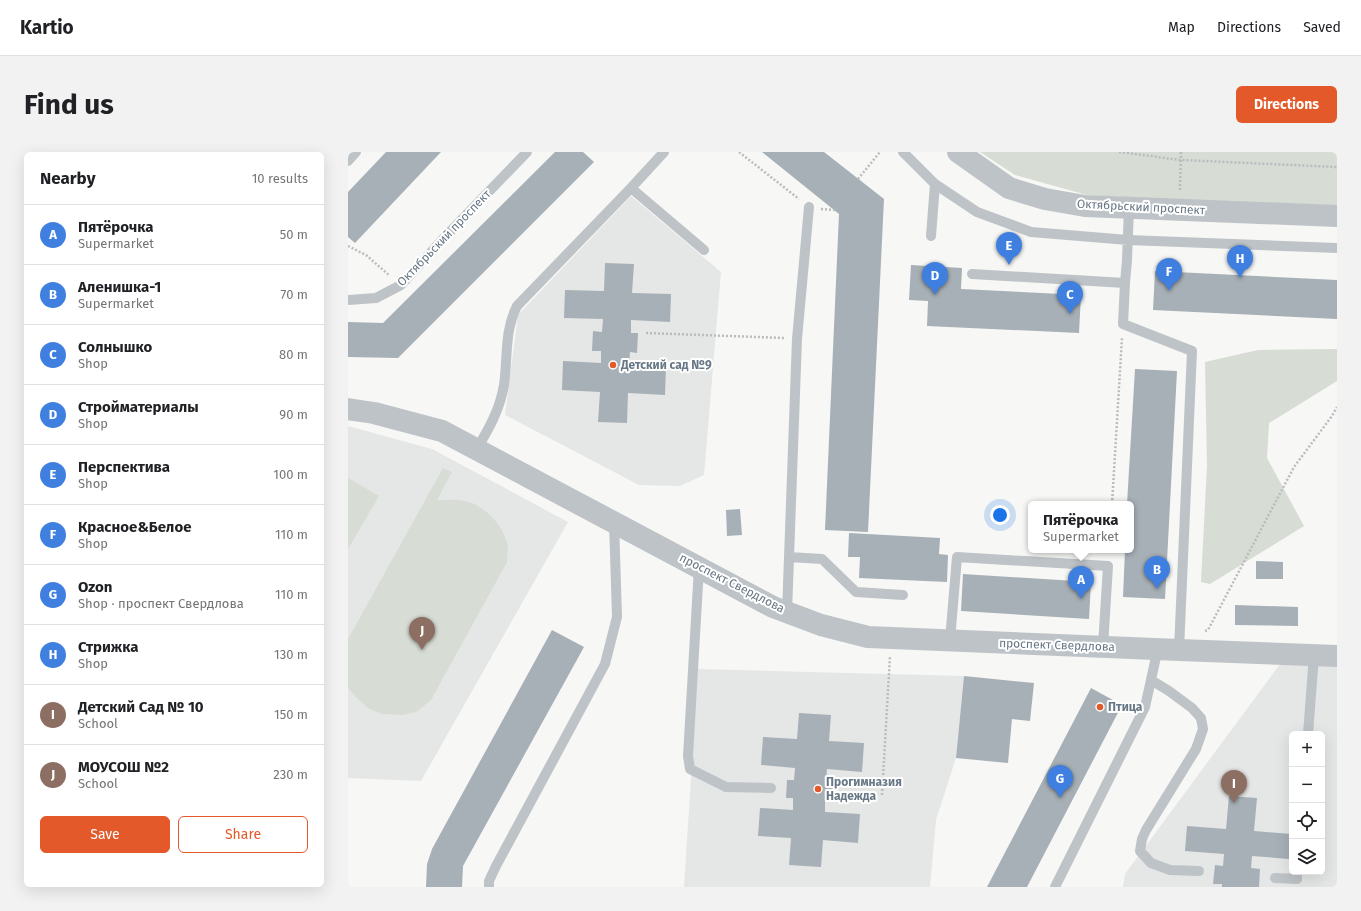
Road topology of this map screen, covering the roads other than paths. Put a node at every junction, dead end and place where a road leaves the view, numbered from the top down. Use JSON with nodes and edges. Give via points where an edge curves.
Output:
{"nodes":[{"id":1,"x":356,"y":152,"type":"edge"},
{"id":2,"x":527,"y":152,"type":"edge"},
{"id":3,"x":664,"y":152,"type":"edge"},
{"id":4,"x":903,"y":152,"type":"edge"},
{"id":5,"x":918,"y":152,"type":"edge"},
{"id":6,"x":958,"y":152,"type":"edge"},
{"id":7,"x":348,"y":161,"type":"edge"},
{"id":8,"x":912,"y":161,"type":"junction"},
{"id":9,"x":936,"y":184,"type":"junction"},
{"id":10,"x":631,"y":188,"type":"junction"},
{"id":11,"x":809,"y":207,"type":"road end"},
{"id":12,"x":1129,"y":208,"type":"junction"},
{"id":13,"x":1337,"y":216,"type":"edge"},
{"id":14,"x":931,"y":236,"type":"dead end"},
{"id":15,"x":1128,"y":240,"type":"junction"},
{"id":16,"x":1337,"y":248,"type":"edge"},
{"id":17,"x":704,"y":250,"type":"dead end"},
{"id":18,"x":972,"y":274,"type":"dead end"},
{"id":19,"x":1125,"y":283,"type":"junction"},
{"id":20,"x":348,"y":300,"type":"edge"},
{"id":21,"x":348,"y":409,"type":"edge"},
{"id":22,"x":476,"y":450,"type":"junction"},
{"id":23,"x":614,"y":522,"type":"junction"},
{"id":24,"x":789,"y":557,"type":"junction"},
{"id":25,"x":699,"y":567,"type":"junction"},
{"id":26,"x":903,"y":595,"type":"dead end"},
{"id":27,"x":787,"y":612,"type":"junction"},
{"id":28,"x":950,"y":640,"type":"junction"},
{"id":29,"x":1103,"y":646,"type":"junction"},
{"id":30,"x":1168,"y":649,"type":"junction"},
{"id":31,"x":1314,"y":655,"type":"junction"},
{"id":32,"x":1337,"y":656,"type":"edge"},
{"id":33,"x":1151,"y":680,"type":"junction"},
{"id":34,"x":1308,"y":731,"type":"edge"},
{"id":35,"x":771,"y":788,"type":"dead end"},
{"id":36,"x":1198,"y":871,"type":"dead end"},
{"id":37,"x":1297,"y":875,"type":"edge"},
{"id":38,"x":1275,"y":878,"type":"dead end"},
{"id":39,"x":489,"y":887,"type":"edge"},
{"id":40,"x":1055,"y":887,"type":"edge"}],
"edges":[{"from":1,"to":7,"type":"lane"},
{"from":2,"to":20,"type":"lane","name":"Октябрьский проспект","via":[[401,285],[376,298]]},
{"from":3,"to":10,"type":"lane"},
{"from":4,"to":8,"type":"lane"},
{"from":5,"to":8,"type":"lane"},
{"from":6,"to":12,"type":"street","name":"Октябрьский проспект","via":[[1009,188],[1045,199],[1085,206]]},
{"from":8,"to":9,"type":"lane"},
{"from":9,"to":14,"type":"lane"},
{"from":9,"to":15,"type":"lane","via":[[977,212],[1031,232]]},
{"from":10,"to":17,"type":"lane"},
{"from":10,"to":22,"type":"lane","via":[[517,306],[508,334],[504,385],[499,407]]},
{"from":11,"to":24,"type":"lane","via":[[797,339]]},
{"from":12,"to":13,"type":"street","name":"Октябрьский проспект"},
{"from":12,"to":15,"type":"lane"},
{"from":15,"to":16,"type":"lane"},
{"from":15,"to":19,"type":"lane"},
{"from":18,"to":19,"type":"lane"},
{"from":19,"to":30,"type":"lane","via":[[1123,324],[1192,351]]},
{"from":21,"to":22,"type":"street","name":"проспект Свердлова","via":[[374,413],[442,431]]},
{"from":22,"to":23,"type":"street","name":"проспект Свердлова"},
{"from":23,"to":25,"type":"street","name":"проспект Свердлова"},
{"from":23,"to":39,"type":"lane","via":[[617,617],[606,664],[496,866]]},
{"from":24,"to":26,"type":"lane","via":[[822,559],[856,592]]},
{"from":24,"to":27,"type":"lane"},
{"from":25,"to":27,"type":"street","name":"проспект Свердлова"},
{"from":25,"to":35,"type":"lane","via":[[688,756],[690,769],[726,787]]},
{"from":27,"to":28,"type":"street","name":"проспект Свердлова","via":[[821,625],[868,636]]},
{"from":28,"to":29,"type":"street","name":"проспект Свердлова"},
{"from":28,"to":29,"type":"lane","via":[[957,557],[1108,566]]},
{"from":29,"to":30,"type":"street","name":"проспект Свердлова"},
{"from":30,"to":31,"type":"street","name":"проспект Свердлова"},
{"from":30,"to":33,"type":"lane"},
{"from":31,"to":32,"type":"street","name":"проспект Свердлова"},
{"from":31,"to":34,"type":"lane"},
{"from":33,"to":36,"type":"lane","via":[[1192,708],[1201,718],[1203,729],[1196,749],[1146,830],[1140,851],[1151,863],[1170,870]]},
{"from":33,"to":40,"type":"lane","via":[[1145,708]]},
{"from":37,"to":38,"type":"lane","via":[[1296,879]]}]}
